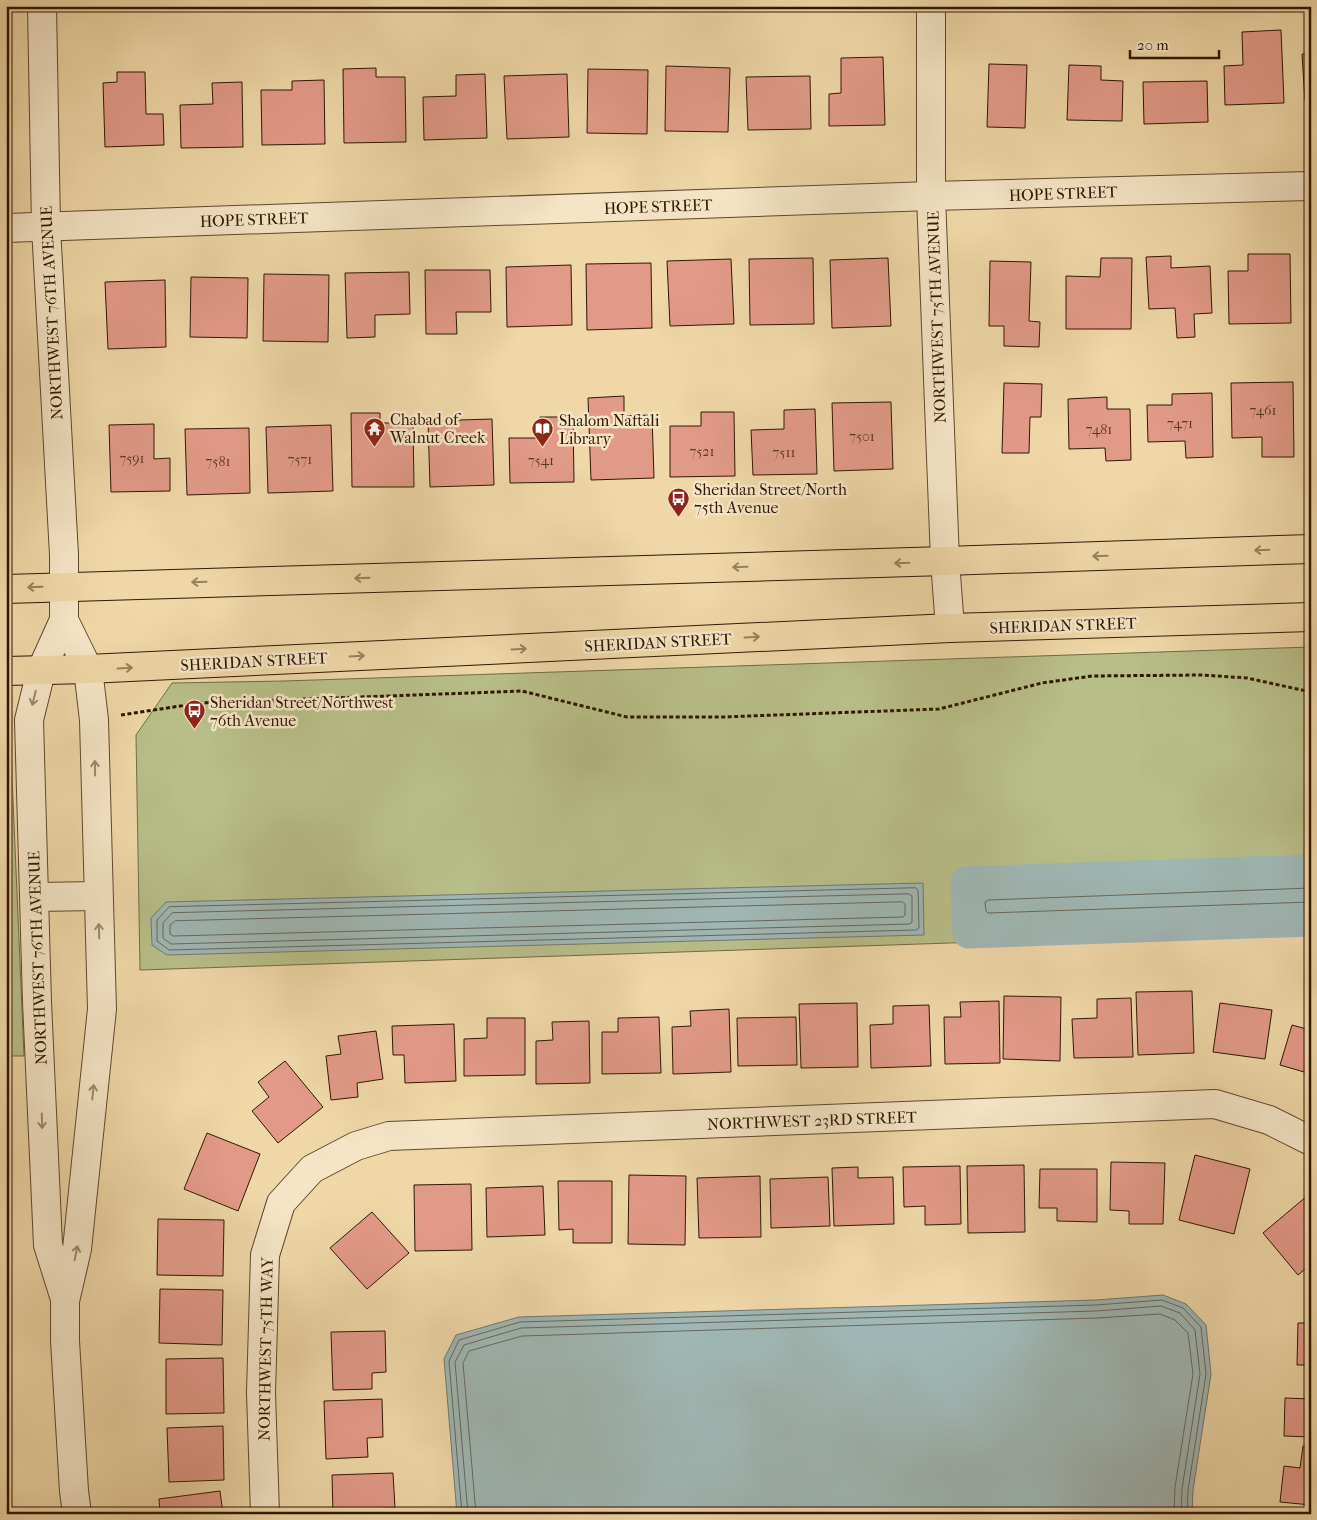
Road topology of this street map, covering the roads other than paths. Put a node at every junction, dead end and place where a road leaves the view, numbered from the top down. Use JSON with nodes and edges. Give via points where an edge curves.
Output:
{"nodes":[{"id":1,"x":42,"y":6,"type":"edge"},
{"id":2,"x":931,"y":6,"type":"edge"},
{"id":3,"x":1311,"y":186,"type":"edge"},
{"id":4,"x":931,"y":196,"type":"junction"},
{"id":5,"x":46,"y":227,"type":"junction"},
{"id":6,"x":6,"y":228,"type":"edge"},
{"id":7,"x":1311,"y":549,"type":"edge"},
{"id":8,"x":945,"y":561,"type":"junction"},
{"id":9,"x":64,"y":586,"type":"junction"},
{"id":10,"x":6,"y":589,"type":"edge"},
{"id":11,"x":1311,"y":617,"type":"edge"},
{"id":12,"x":64,"y":620,"type":"junction"},
{"id":13,"x":950,"y":628,"type":"junction"},
{"id":14,"x":88,"y":669,"type":"junction"},
{"id":15,"x":41,"y":671,"type":"junction"},
{"id":16,"x":6,"y":672,"type":"edge"},
{"id":17,"x":98,"y":896,"type":"junction"},
{"id":18,"x":35,"y":898,"type":"junction"},
{"id":19,"x":1311,"y":1141,"type":"edge"},
{"id":20,"x":312,"y":1170,"type":"joint"},
{"id":21,"x":65,"y":1301,"type":"junction"},
{"id":22,"x":77,"y":1514,"type":"edge"},
{"id":23,"x":265,"y":1514,"type":"edge"}],
"edges":[{"from":1,"to":5,"type":"street","name":"NORTHWEST 76TH AVENUE"},
{"from":2,"to":4,"type":"street","name":"NORTHWEST 75TH AVENUE"},
{"from":3,"to":4,"type":"street","name":"HOPE STREET"},
{"from":4,"to":5,"type":"street","name":"HOPE STREET"},
{"from":4,"to":8,"type":"street","name":"NORTHWEST 75TH AVENUE"},
{"from":5,"to":6,"type":"street","name":"HOPE STREET"},
{"from":5,"to":9,"type":"street","name":"NORTHWEST 76TH AVENUE"},
{"from":7,"to":8,"type":"main road","one_way":true},
{"from":8,"to":9,"type":"main road","one_way":true},
{"from":8,"to":13,"type":"street","name":"NORTHWEST 75TH AVENUE"},
{"from":9,"to":10,"type":"main road","one_way":true},
{"from":9,"to":12,"type":"street","name":"NORTHWEST 76TH AVENUE"},
{"from":11,"to":13,"type":"main road","name":"SHERIDAN STREET"},
{"from":12,"to":14,"type":"street","name":"NORTHWEST 76TH AVENUE"},
{"from":12,"to":15,"type":"street","name":"NORTHWEST 76TH AVENUE"},
{"from":14,"to":13,"type":"main road","name":"SHERIDAN STREET","one_way":true},
{"from":14,"to":15,"type":"main road","name":"SHERIDAN STREET"},
{"from":17,"to":14,"type":"street","name":"NORTHWEST 76TH AVENUE","one_way":true,"via":[[94,720]]},
{"from":15,"to":16,"type":"main road","name":"SHERIDAN STREET"},
{"from":15,"to":18,"type":"street","name":"NORTHWEST 76TH AVENUE","one_way":true,"via":[[29,720]]},
{"from":17,"to":18,"type":"street"},
{"from":21,"to":17,"type":"street","name":"NORTHWEST 76TH AVENUE","one_way":true,"via":[[77,1249],[102,1008]]},
{"from":18,"to":21,"type":"street","name":"NORTHWEST 76TH AVENUE","one_way":true,"via":[[48,1245]]},
{"from":19,"to":20,"type":"street","name":"NORTHWEST 23RD STREET","via":[[1268,1120],[1216,1104],[389,1136],[356,1146]]},
{"from":20,"to":23,"type":"street","name":"NORTHWEST 75TH WAY","via":[[281,1203],[265,1255],[261,1393]]},
{"from":21,"to":22,"type":"street","name":"NORTHWEST 76TH AVENUE"}]}
